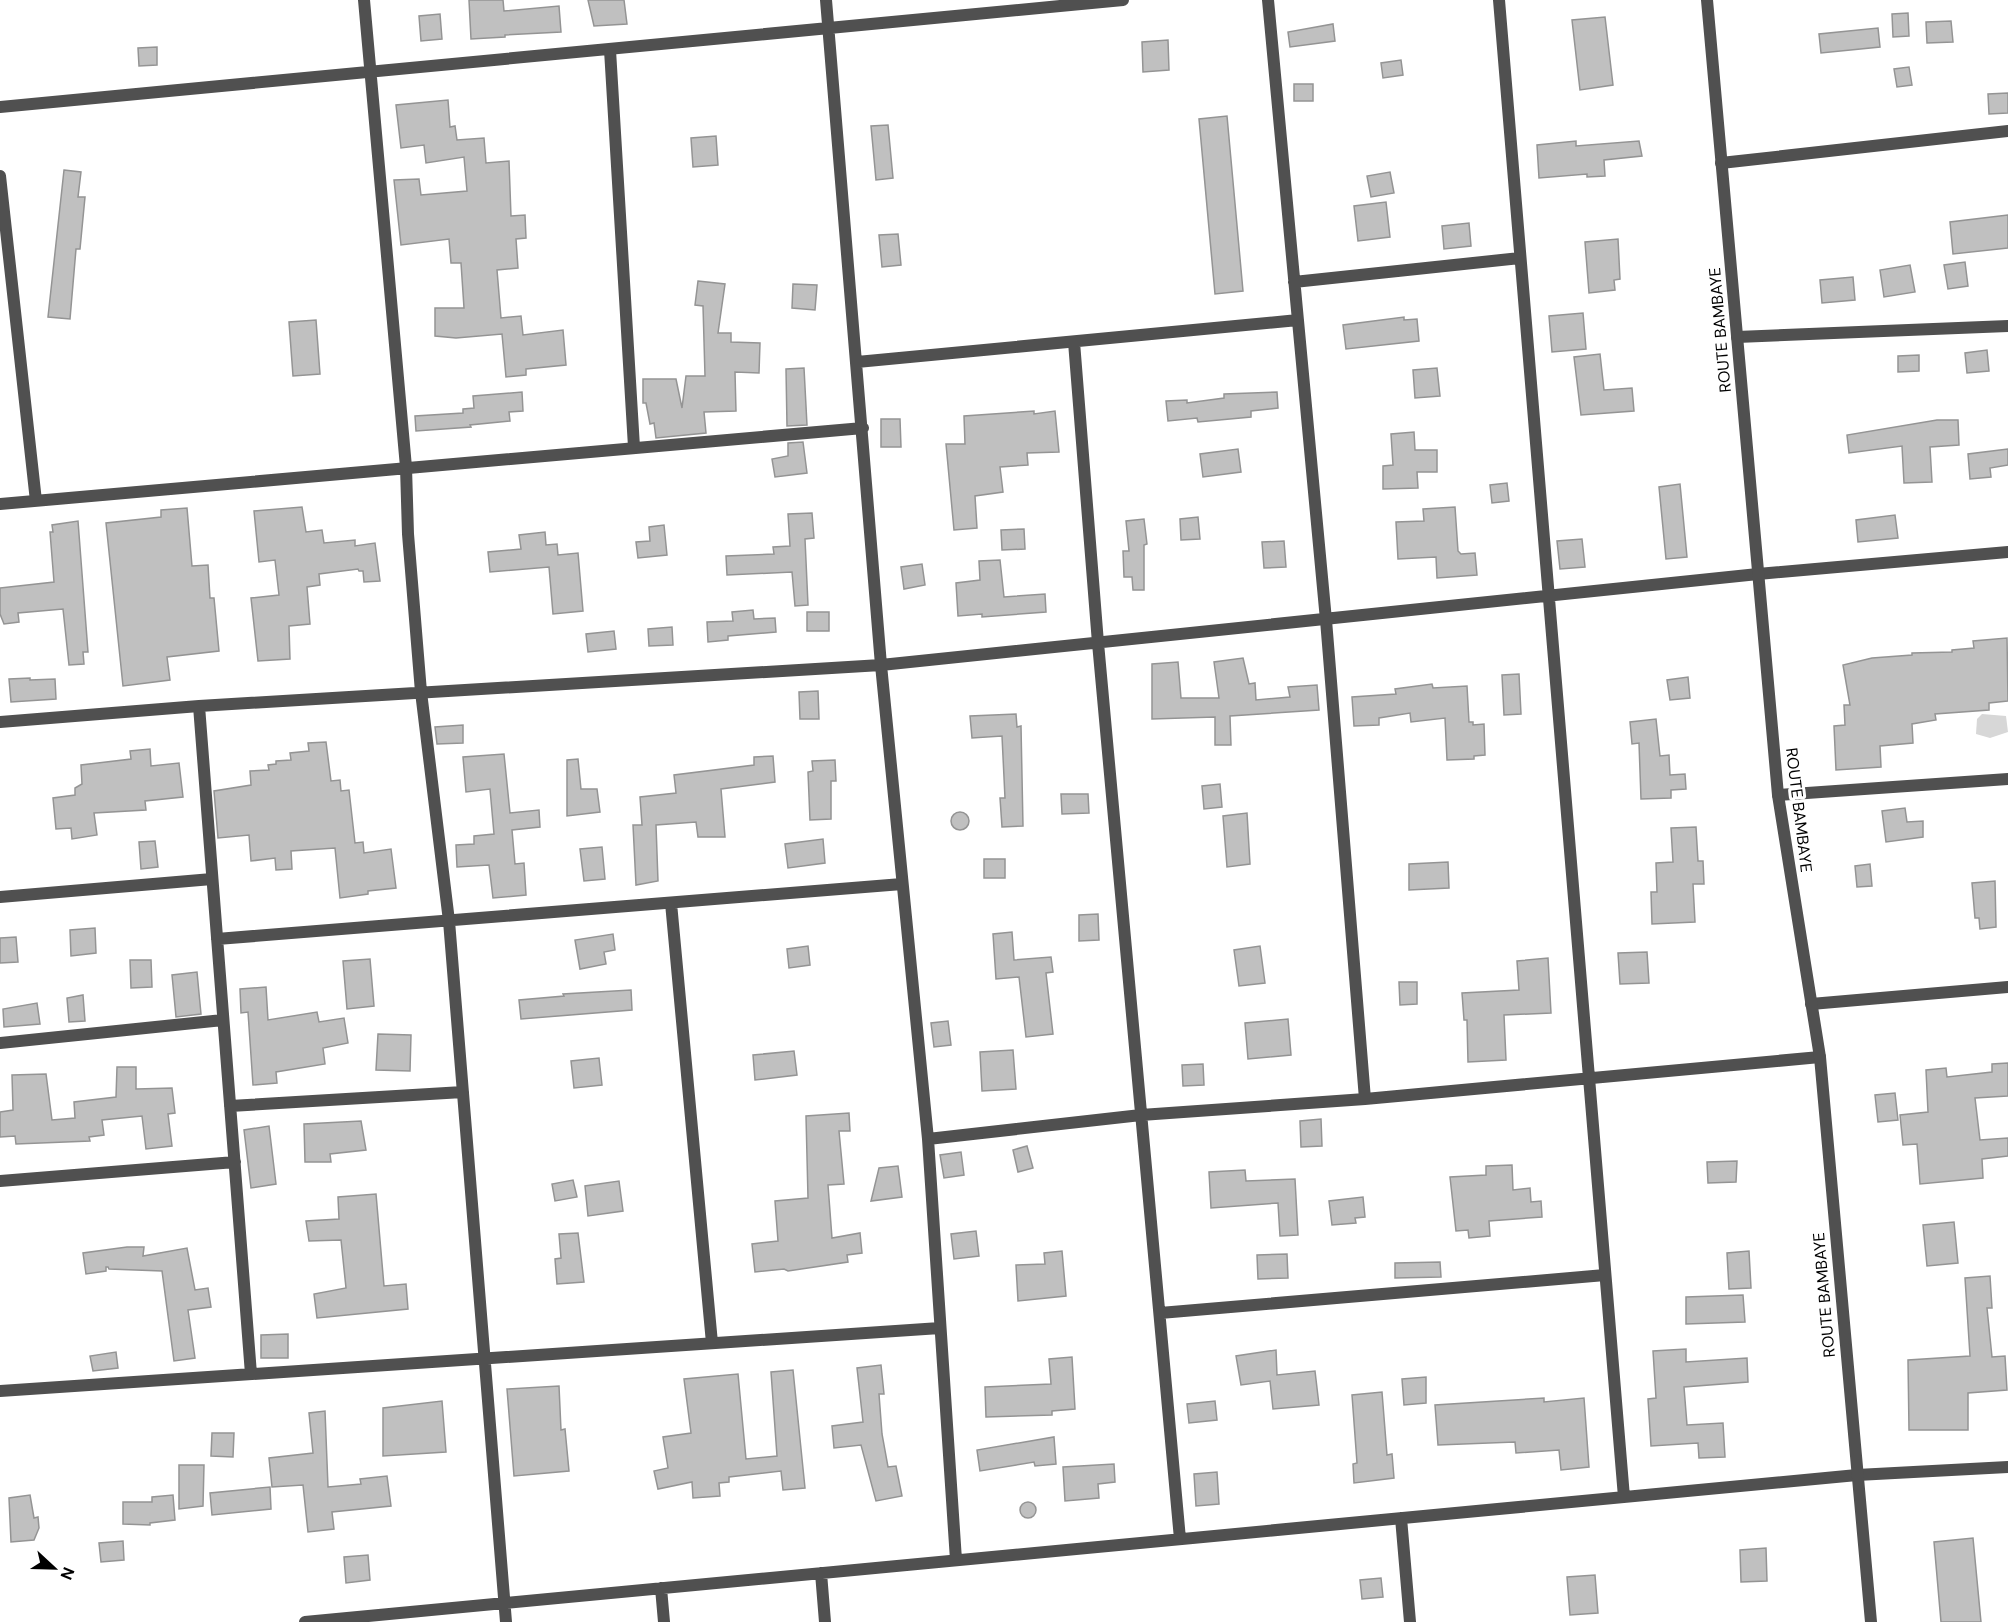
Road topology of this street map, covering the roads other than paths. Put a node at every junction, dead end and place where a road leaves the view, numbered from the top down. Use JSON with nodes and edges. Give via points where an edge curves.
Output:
{"nodes":[{"id":1,"x":364,"y":0,"type":"edge"},
{"id":2,"x":826,"y":0,"type":"edge"},
{"id":3,"x":1123,"y":0,"type":"edge"},
{"id":4,"x":1268,"y":0,"type":"edge"},
{"id":5,"x":1499,"y":0,"type":"edge"},
{"id":6,"x":1707,"y":0,"type":"edge"},
{"id":7,"x":1043,"y":3,"type":"edge"},
{"id":8,"x":828,"y":29,"type":"junction"},
{"id":9,"x":610,"y":50,"type":"junction"},
{"id":10,"x":369,"y":70,"type":"junction"},
{"id":11,"x":0,"y":107,"type":"edge"},
{"id":12,"x":2008,"y":131,"type":"edge"},
{"id":13,"x":1721,"y":163,"type":"junction"},
{"id":14,"x":0,"y":176,"type":"edge"},
{"id":15,"x":1520,"y":258,"type":"junction"},
{"id":16,"x":1294,"y":282,"type":"junction"},
{"id":17,"x":1298,"y":320,"type":"junction"},
{"id":18,"x":2008,"y":326,"type":"edge"},
{"id":19,"x":1737,"y":337,"type":"junction"},
{"id":20,"x":1074,"y":342,"type":"junction"},
{"id":21,"x":857,"y":362,"type":"junction"},
{"id":22,"x":863,"y":428,"type":"junction"},
{"id":23,"x":634,"y":447,"type":"junction"},
{"id":24,"x":406,"y":467,"type":"junction"},
{"id":25,"x":36,"y":501,"type":"junction"},
{"id":26,"x":0,"y":504,"type":"edge"},
{"id":27,"x":2008,"y":552,"type":"edge"},
{"id":28,"x":1758,"y":574,"type":"junction"},
{"id":29,"x":1549,"y":598,"type":"junction"},
{"id":30,"x":1326,"y":620,"type":"junction"},
{"id":31,"x":1098,"y":643,"type":"junction"},
{"id":32,"x":881,"y":665,"type":"junction"},
{"id":33,"x":422,"y":692,"type":"junction"},
{"id":34,"x":199,"y":705,"type":"junction"},
{"id":35,"x":0,"y":722,"type":"edge"},
{"id":36,"x":2008,"y":779,"type":"edge"},
{"id":37,"x":1778,"y":795,"type":"junction"},
{"id":38,"x":212,"y":879,"type":"junction"},
{"id":39,"x":902,"y":884,"type":"junction"},
{"id":40,"x":0,"y":897,"type":"edge"},
{"id":41,"x":671,"y":903,"type":"junction"},
{"id":42,"x":449,"y":921,"type":"junction"},
{"id":43,"x":217,"y":939,"type":"junction"},
{"id":44,"x":2008,"y":987,"type":"edge"},
{"id":45,"x":1811,"y":1004,"type":"junction"},
{"id":46,"x":223,"y":1020,"type":"junction"},
{"id":47,"x":0,"y":1043,"type":"edge"},
{"id":48,"x":1820,"y":1058,"type":"junction"},
{"id":49,"x":1589,"y":1078,"type":"junction"},
{"id":50,"x":463,"y":1092,"type":"junction"},
{"id":51,"x":1365,"y":1099,"type":"junction"},
{"id":52,"x":230,"y":1106,"type":"junction"},
{"id":53,"x":1142,"y":1115,"type":"junction"},
{"id":54,"x":928,"y":1139,"type":"junction"},
{"id":55,"x":235,"y":1162,"type":"junction"},
{"id":56,"x":0,"y":1181,"type":"edge"},
{"id":57,"x":1605,"y":1275,"type":"junction"},
{"id":58,"x":1160,"y":1313,"type":"junction"},
{"id":59,"x":940,"y":1328,"type":"junction"},
{"id":60,"x":712,"y":1343,"type":"junction"},
{"id":61,"x":485,"y":1357,"type":"junction"},
{"id":62,"x":251,"y":1374,"type":"junction"},
{"id":63,"x":0,"y":1391,"type":"edge"},
{"id":64,"x":2008,"y":1467,"type":"edge"},
{"id":65,"x":1857,"y":1475,"type":"junction"},
{"id":66,"x":1624,"y":1497,"type":"junction"},
{"id":67,"x":1401,"y":1518,"type":"junction"},
{"id":68,"x":1180,"y":1539,"type":"junction"},
{"id":69,"x":956,"y":1560,"type":"junction"},
{"id":70,"x":821,"y":1573,"type":"junction"},
{"id":71,"x":661,"y":1588,"type":"junction"},
{"id":72,"x":505,"y":1603,"type":"junction"},
{"id":73,"x":305,"y":1622,"type":"edge"},
{"id":74,"x":506,"y":1622,"type":"edge"},
{"id":75,"x":664,"y":1622,"type":"edge"},
{"id":76,"x":825,"y":1622,"type":"edge"},
{"id":77,"x":1410,"y":1622,"type":"edge"},
{"id":78,"x":1871,"y":1622,"type":"edge"}],
"edges":[{"from":1,"to":10,"type":"street"},
{"from":2,"to":8,"type":"street"},
{"from":3,"to":7,"type":"street"},
{"from":4,"to":16,"type":"street"},
{"from":5,"to":15,"type":"street"},
{"from":6,"to":13,"type":"street","name":"ROUTE BAMBAYE"},
{"from":7,"to":8,"type":"street"},
{"from":8,"to":9,"type":"street"},
{"from":8,"to":21,"type":"street"},
{"from":9,"to":10,"type":"street"},
{"from":9,"to":23,"type":"street"},
{"from":10,"to":11,"type":"street"},
{"from":10,"to":24,"type":"street"},
{"from":12,"to":13,"type":"street"},
{"from":13,"to":19,"type":"street","name":"ROUTE BAMBAYE"},
{"from":14,"to":25,"type":"street"},
{"from":15,"to":16,"type":"street"},
{"from":15,"to":29,"type":"street"},
{"from":16,"to":17,"type":"street"},
{"from":17,"to":20,"type":"street"},
{"from":17,"to":30,"type":"street"},
{"from":18,"to":19,"type":"street"},
{"from":19,"to":28,"type":"street","name":"ROUTE BAMBAYE"},
{"from":20,"to":21,"type":"street"},
{"from":20,"to":31,"type":"street"},
{"from":21,"to":22,"type":"street"},
{"from":22,"to":23,"type":"street"},
{"from":22,"to":32,"type":"street"},
{"from":23,"to":24,"type":"street"},
{"from":24,"to":25,"type":"street"},
{"from":24,"to":33,"type":"street"},
{"from":25,"to":26,"type":"street"},
{"from":27,"to":28,"type":"street"},
{"from":28,"to":29,"type":"street"},
{"from":28,"to":37,"type":"street","name":"ROUTE BAMBAYE"},
{"from":29,"to":30,"type":"street"},
{"from":29,"to":49,"type":"street"},
{"from":30,"to":31,"type":"street"},
{"from":30,"to":51,"type":"street"},
{"from":31,"to":32,"type":"street"},
{"from":31,"to":53,"type":"street"},
{"from":32,"to":33,"type":"street"},
{"from":32,"to":39,"type":"street"},
{"from":33,"to":34,"type":"street"},
{"from":33,"to":42,"type":"street"},
{"from":34,"to":35,"type":"street"},
{"from":34,"to":38,"type":"street"},
{"from":36,"to":37,"type":"street"},
{"from":37,"to":45,"type":"street","name":"ROUTE BAMBAYE"},
{"from":38,"to":40,"type":"street"},
{"from":38,"to":43,"type":"street"},
{"from":39,"to":41,"type":"street"},
{"from":39,"to":54,"type":"street"},
{"from":41,"to":42,"type":"street"},
{"from":41,"to":60,"type":"street"},
{"from":42,"to":43,"type":"street"},
{"from":42,"to":50,"type":"street"},
{"from":43,"to":46,"type":"street"},
{"from":44,"to":45,"type":"street"},
{"from":45,"to":48,"type":"street","name":"ROUTE BAMBAYE"},
{"from":46,"to":47,"type":"street"},
{"from":46,"to":52,"type":"street"},
{"from":48,"to":49,"type":"street"},
{"from":48,"to":65,"type":"street","name":"ROUTE BAMBAYE"},
{"from":49,"to":51,"type":"street"},
{"from":49,"to":57,"type":"street"},
{"from":50,"to":52,"type":"street"},
{"from":50,"to":61,"type":"street"},
{"from":51,"to":53,"type":"street"},
{"from":52,"to":55,"type":"street"},
{"from":53,"to":54,"type":"street"},
{"from":53,"to":58,"type":"street"},
{"from":54,"to":59,"type":"street"},
{"from":55,"to":56,"type":"street"},
{"from":55,"to":62,"type":"street"},
{"from":57,"to":58,"type":"street"},
{"from":57,"to":66,"type":"street"},
{"from":58,"to":68,"type":"street"},
{"from":59,"to":60,"type":"street"},
{"from":59,"to":69,"type":"street"},
{"from":60,"to":61,"type":"street"},
{"from":61,"to":62,"type":"street"},
{"from":61,"to":72,"type":"street"},
{"from":62,"to":63,"type":"street"},
{"from":64,"to":65,"type":"street"},
{"from":65,"to":66,"type":"street"},
{"from":65,"to":78,"type":"street","name":"ROUTE BAMBAYE"},
{"from":66,"to":67,"type":"street"},
{"from":67,"to":68,"type":"street"},
{"from":67,"to":77,"type":"street"},
{"from":68,"to":69,"type":"street"},
{"from":69,"to":70,"type":"street"},
{"from":70,"to":71,"type":"street"},
{"from":70,"to":76,"type":"street"},
{"from":71,"to":72,"type":"street"},
{"from":71,"to":75,"type":"street"},
{"from":72,"to":73,"type":"street"},
{"from":72,"to":74,"type":"street"}]}
